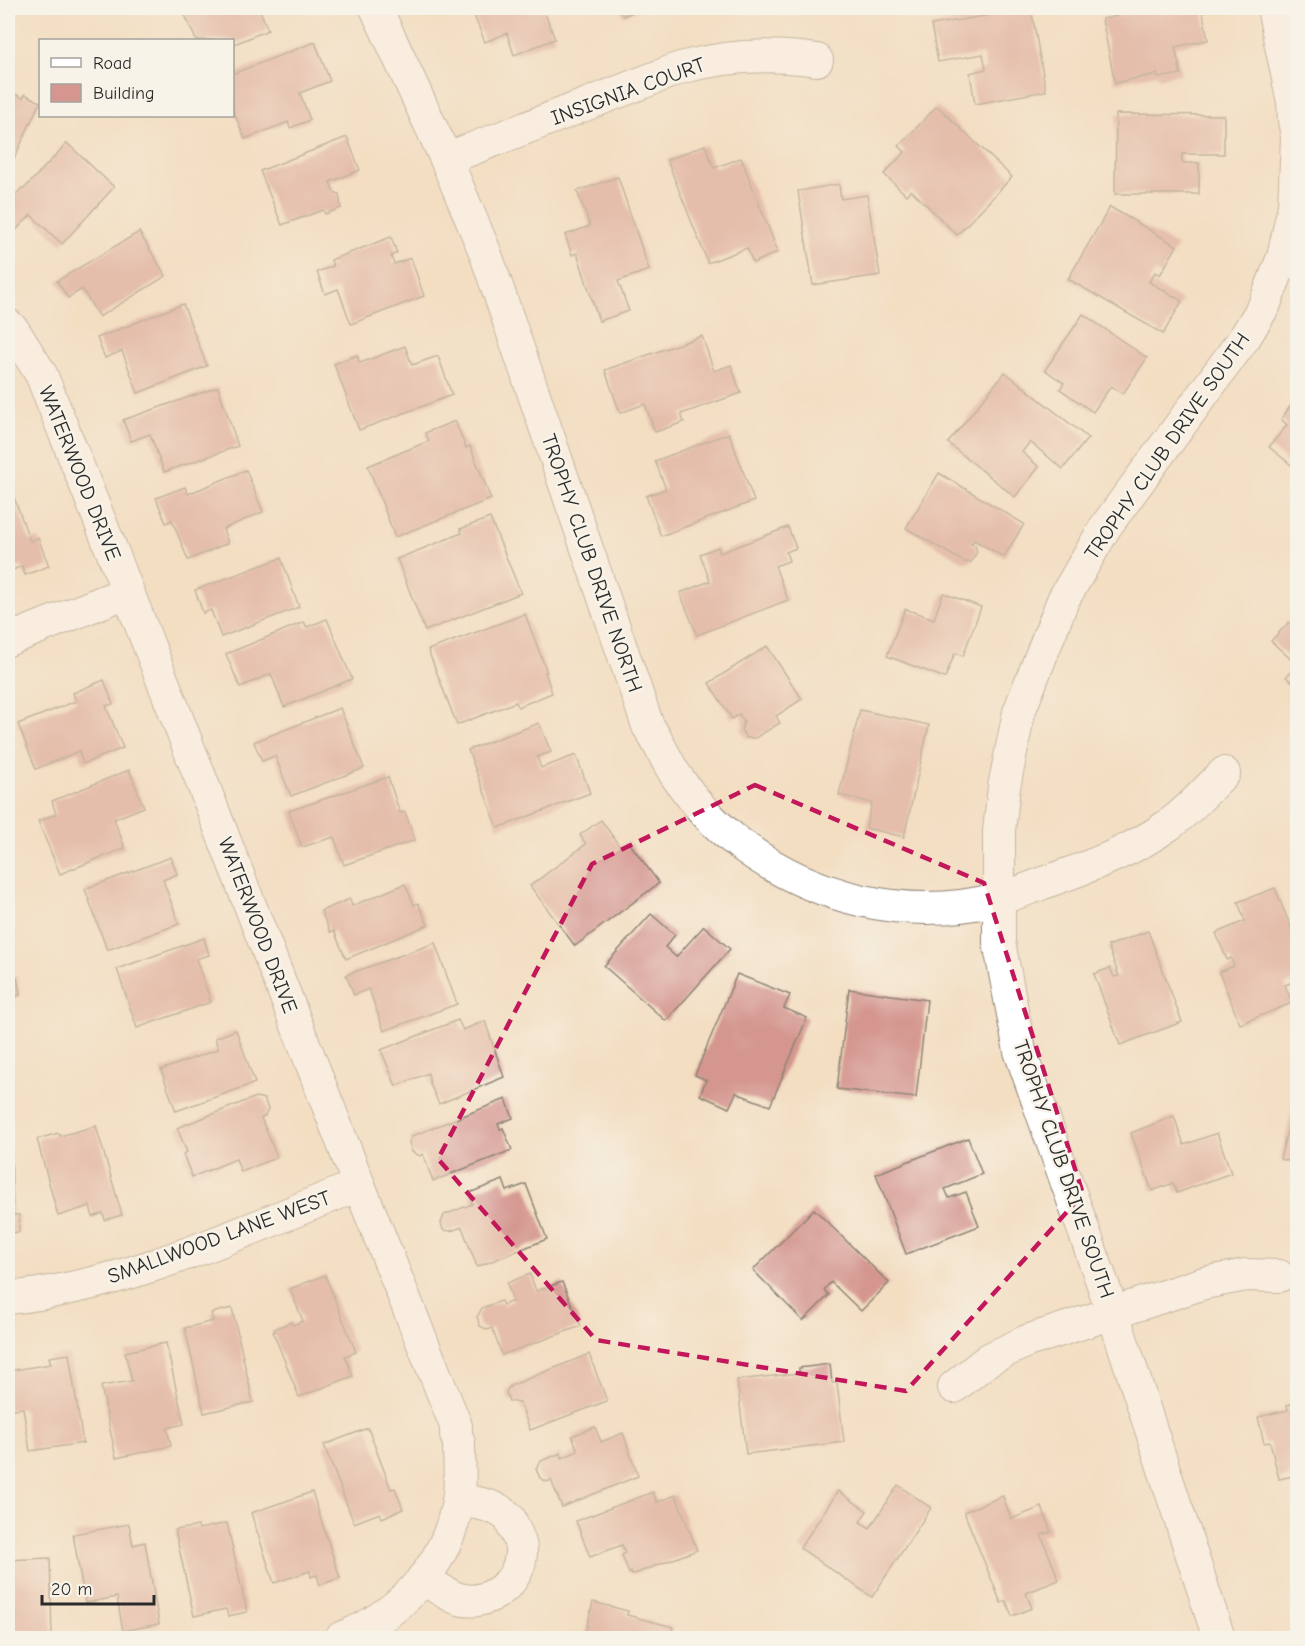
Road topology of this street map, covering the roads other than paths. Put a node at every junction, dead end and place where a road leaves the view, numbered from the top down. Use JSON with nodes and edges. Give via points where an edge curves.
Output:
{"nodes":[{"id":1,"x":376,"y":8,"type":"edge"},
{"id":2,"x":1273,"y":8,"type":"edge"},
{"id":3,"x":817,"y":60,"type":"dead end"},
{"id":4,"x":446,"y":159,"type":"junction"},
{"id":5,"x":8,"y":326,"type":"edge"},
{"id":6,"x":127,"y":592,"type":"junction"},
{"id":7,"x":8,"y":640,"type":"edge"},
{"id":8,"x":1224,"y":773,"type":"dead end"},
{"id":9,"x":999,"y":899,"type":"junction"},
{"id":10,"x":358,"y":1185,"type":"junction"},
{"id":11,"x":1279,"y":1276,"type":"dead end"},
{"id":12,"x":8,"y":1298,"type":"edge"},
{"id":13,"x":1113,"y":1313,"type":"junction"},
{"id":14,"x":954,"y":1386,"type":"dead end"},
{"id":15,"x":458,"y":1500,"type":"junction"},
{"id":16,"x":423,"y":1578,"type":"junction"},
{"id":17,"x":341,"y":1638,"type":"edge"},
{"id":18,"x":1219,"y":1638,"type":"edge"}],
"edges":[{"from":1,"to":4,"type":"street","name":"TROPHY CLUB DRIVE NORTH"},
{"from":2,"to":9,"type":"street","name":"TROPHY CLUB DRIVE SOUTH","via":[[1297,137],[1294,206],[1283,257],[1264,306],[1245,337],[1106,526],[1063,600],[1013,737],[999,831]]},
{"from":3,"to":4,"type":"street","name":"INSIGNIA COURT","via":[[756,55],[696,63]]},
{"from":4,"to":9,"type":"street","name":"TROPHY CLUB DRIVE NORTH","via":[[485,252],[648,726],[678,778],[705,812],[736,841],[764,861],[825,891],[909,908]]},
{"from":5,"to":6,"type":"street","name":"WATERWOOD DRIVE","via":[[41,374]]},
{"from":6,"to":7,"type":"street"},
{"from":6,"to":10,"type":"street","name":"WATERWOOD DRIVE"},
{"from":8,"to":9,"type":"street","name":"TROPHY CLUB DRIVE NORTH","via":[[1189,810],[1138,844],[1108,860]]},
{"from":9,"to":13,"type":"street","name":"TROPHY CLUB DRIVE SOUTH","via":[[999,942],[1020,1051]]},
{"from":10,"to":12,"type":"street","name":"SMALLWOOD LANE WEST","via":[[156,1264],[75,1287]]},
{"from":10,"to":15,"type":"street","name":"WATERWOOD DRIVE","via":[[456,1426]]},
{"from":11,"to":13,"type":"street","via":[[1220,1279]]},
{"from":13,"to":14,"type":"street","via":[[1011,1347],[988,1359]]},
{"from":13,"to":18,"type":"street","name":"TROPHY CLUB DRIVE SOUTH"},
{"from":15,"to":16,"type":"street","name":"WATERWOOD DRIVE","via":[[436,1563]]},
{"from":15,"to":16,"type":"street","via":[[487,1505],[510,1519],[522,1551],[516,1570],[502,1589],[479,1600],[461,1600]]},
{"from":16,"to":17,"type":"street","name":"WATERWOOD DRIVE","via":[[383,1616]]}]}
